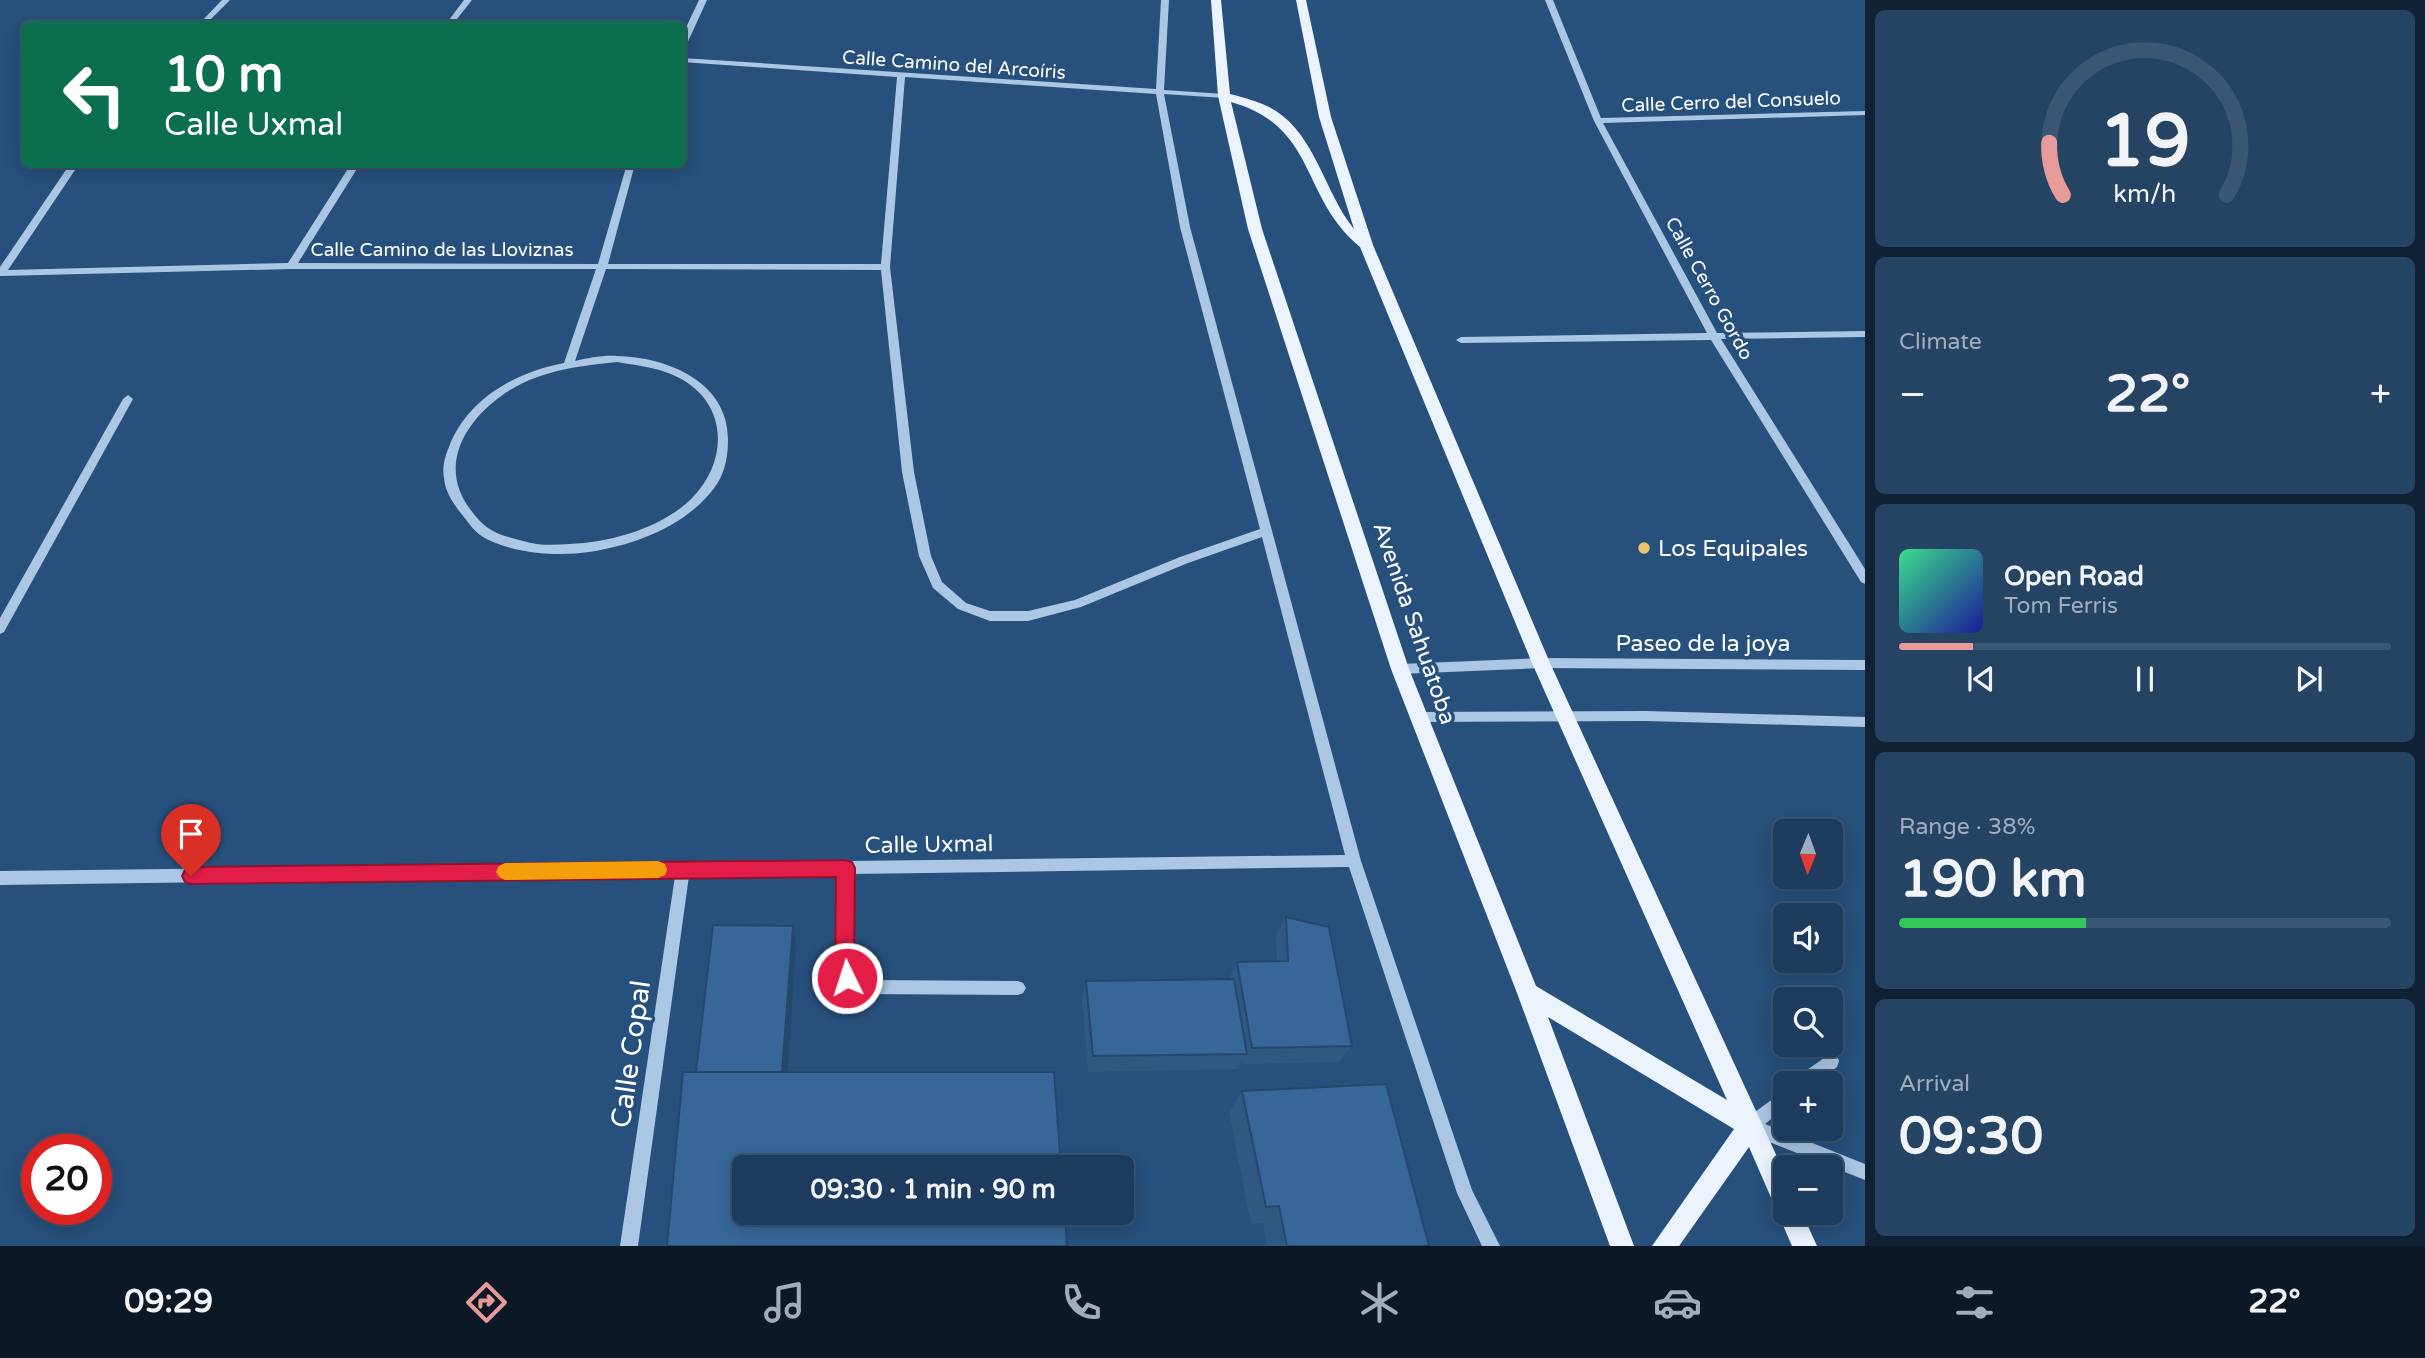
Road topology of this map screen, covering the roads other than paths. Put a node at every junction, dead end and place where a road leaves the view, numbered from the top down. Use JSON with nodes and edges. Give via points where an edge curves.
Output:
{"nodes":[{"id":1,"x":226,"y":0,"type":"edge"},
{"id":2,"x":468,"y":0,"type":"edge"},
{"id":3,"x":703,"y":0,"type":"edge"},
{"id":4,"x":1165,"y":0,"type":"edge"},
{"id":5,"x":1216,"y":0,"type":"edge"},
{"id":6,"x":1301,"y":0,"type":"edge"},
{"id":7,"x":1549,"y":0,"type":"edge"},
{"id":8,"x":205,"y":21,"type":"edge"},
{"id":9,"x":451,"y":21,"type":"edge"},
{"id":10,"x":686,"y":37,"type":"edge"},
{"id":11,"x":686,"y":60,"type":"edge"},
{"id":12,"x":901,"y":76,"type":"junction"},
{"id":13,"x":1160,"y":93,"type":"junction"},
{"id":14,"x":1224,"y":96,"type":"junction"},
{"id":15,"x":1865,"y":113,"type":"edge"},
{"id":16,"x":1598,"y":121,"type":"junction"},
{"id":17,"x":72,"y":168,"type":"edge"},
{"id":18,"x":353,"y":168,"type":"edge"},
{"id":19,"x":630,"y":168,"type":"edge"},
{"id":20,"x":1366,"y":244,"type":"junction"},
{"id":21,"x":291,"y":266,"type":"junction"},
{"id":22,"x":602,"y":267,"type":"junction"},
{"id":23,"x":885,"y":267,"type":"junction"},
{"id":24,"x":0,"y":273,"type":"edge"},
{"id":25,"x":1865,"y":334,"type":"edge"},
{"id":26,"x":1716,"y":338,"type":"junction"},
{"id":27,"x":1461,"y":340,"type":"dead end"},
{"id":28,"x":569,"y":363,"type":"junction"},
{"id":29,"x":128,"y":398,"type":"dead end"},
{"id":30,"x":1266,"y":531,"type":"junction"},
{"id":31,"x":1865,"y":579,"type":"edge"},
{"id":32,"x":0,"y":629,"type":"edge"},
{"id":33,"x":1541,"y":663,"type":"junction"},
{"id":34,"x":1865,"y":665,"type":"edge"},
{"id":35,"x":1400,"y":669,"type":"junction"},
{"id":36,"x":1567,"y":717,"type":"junction"},
{"id":37,"x":1419,"y":718,"type":"junction"},
{"id":38,"x":1865,"y":722,"type":"edge"},
{"id":39,"x":1354,"y":861,"type":"junction"},
{"id":40,"x":845,"y":868,"type":"junction"},
{"id":41,"x":683,"y":869,"type":"junction"},
{"id":42,"x":0,"y":878,"type":"edge"},
{"id":43,"x":1018,"y":988,"type":"dead end"},
{"id":44,"x":1528,"y":993,"type":"junction"},
{"id":45,"x":1831,"y":1061,"type":"dead end"},
{"id":46,"x":1818,"y":1071,"type":"edge"},
{"id":47,"x":1773,"y":1108,"type":"edge"},
{"id":48,"x":1750,"y":1126,"type":"junction"},
{"id":49,"x":1865,"y":1172,"type":"edge"},
{"id":50,"x":1773,"y":1175,"type":"edge"},
{"id":51,"x":1795,"y":1225,"type":"edge"},
{"id":52,"x":629,"y":1246,"type":"edge"},
{"id":53,"x":1492,"y":1246,"type":"edge"},
{"id":54,"x":1622,"y":1246,"type":"edge"},
{"id":55,"x":1664,"y":1246,"type":"edge"},
{"id":56,"x":1805,"y":1246,"type":"edge"}],
"edges":[{"from":1,"to":8,"type":"street"},
{"from":2,"to":9,"type":"street"},
{"from":3,"to":10,"type":"street"},
{"from":4,"to":13,"type":"street"},
{"from":5,"to":14,"type":"main road","name":"Avenida Sahuatoba"},
{"from":6,"to":20,"type":"main road","via":[[1325,117]]},
{"from":7,"to":16,"type":"street","name":"Calle Cerro Gordo"},
{"from":11,"to":12,"type":"street","name":"Calle Camino del Arcoíris"},
{"from":12,"to":13,"type":"street","name":"Calle Camino del Arcoíris"},
{"from":12,"to":23,"type":"street"},
{"from":13,"to":14,"type":"street","name":"Calle Camino del Arcoíris"},
{"from":13,"to":30,"type":"street","via":[[1185,227]]},
{"from":14,"to":20,"type":"main road","via":[[1258,106],[1287,126],[1337,219]]},
{"from":14,"to":35,"type":"main road","name":"Avenida Sahuatoba","via":[[1255,229]]},
{"from":15,"to":16,"type":"street","name":"Calle Cerro del Consuelo"},
{"from":16,"to":26,"type":"street","name":"Calle Cerro Gordo"},
{"from":17,"to":24,"type":"street"},
{"from":18,"to":21,"type":"street"},
{"from":19,"to":22,"type":"street"},
{"from":20,"to":33,"type":"main road"},
{"from":21,"to":22,"type":"street","name":"Calle Camino de las Lloviznas"},
{"from":21,"to":24,"type":"street","name":"Calle Camino de las Lloviznas"},
{"from":22,"to":23,"type":"street","name":"Calle Camino de las Lloviznas"},
{"from":22,"to":28,"type":"street"},
{"from":23,"to":30,"type":"street","via":[[908,472],[925,556],[937,585],[962,607],[990,616],[1028,616],[1077,604]]},
{"from":25,"to":26,"type":"street"},
{"from":26,"to":27,"type":"street"},
{"from":26,"to":31,"type":"street","name":"Calle Cerro Gordo"},
{"from":28,"to":28,"type":"street","via":[[523,378],[484,403],[457,435],[447,470],[456,504],[485,532],[529,548],[582,550],[636,538],[682,513],[713,480],[726,445],[720,411],[698,384],[651,364],[617,359]]},
{"from":29,"to":32,"type":"street"},
{"from":30,"to":39,"type":"street"},
{"from":33,"to":34,"type":"street","name":"Paseo de la joya"},
{"from":33,"to":35,"type":"street","name":"Paseo de la joya"},
{"from":33,"to":36,"type":"main road"},
{"from":35,"to":37,"type":"main road","name":"Avenida Sahuatoba"},
{"from":36,"to":37,"type":"street"},
{"from":36,"to":38,"type":"street"},
{"from":36,"to":48,"type":"main road"},
{"from":37,"to":44,"type":"main road","name":"Avenida Sahuatoba"},
{"from":39,"to":40,"type":"street","name":"Calle Uxmal"},
{"from":39,"to":53,"type":"street","via":[[1465,1193]]},
{"from":40,"to":41,"type":"street","name":"Calle Uxmal"},
{"from":40,"to":43,"type":"street","via":[[847,978],[861,987]]},
{"from":41,"to":42,"type":"street","name":"Calle Uxmal"},
{"from":41,"to":52,"type":"street","name":"Calle Copal"},
{"from":44,"to":48,"type":"main road"},
{"from":44,"to":54,"type":"main road","name":"Avenida Sahuatoba"},
{"from":45,"to":46,"type":"street"},
{"from":47,"to":48,"type":"street"},
{"from":48,"to":49,"type":"street"},
{"from":48,"to":50,"type":"main road"},
{"from":48,"to":55,"type":"main road"},
{"from":51,"to":56,"type":"main road"}]}
